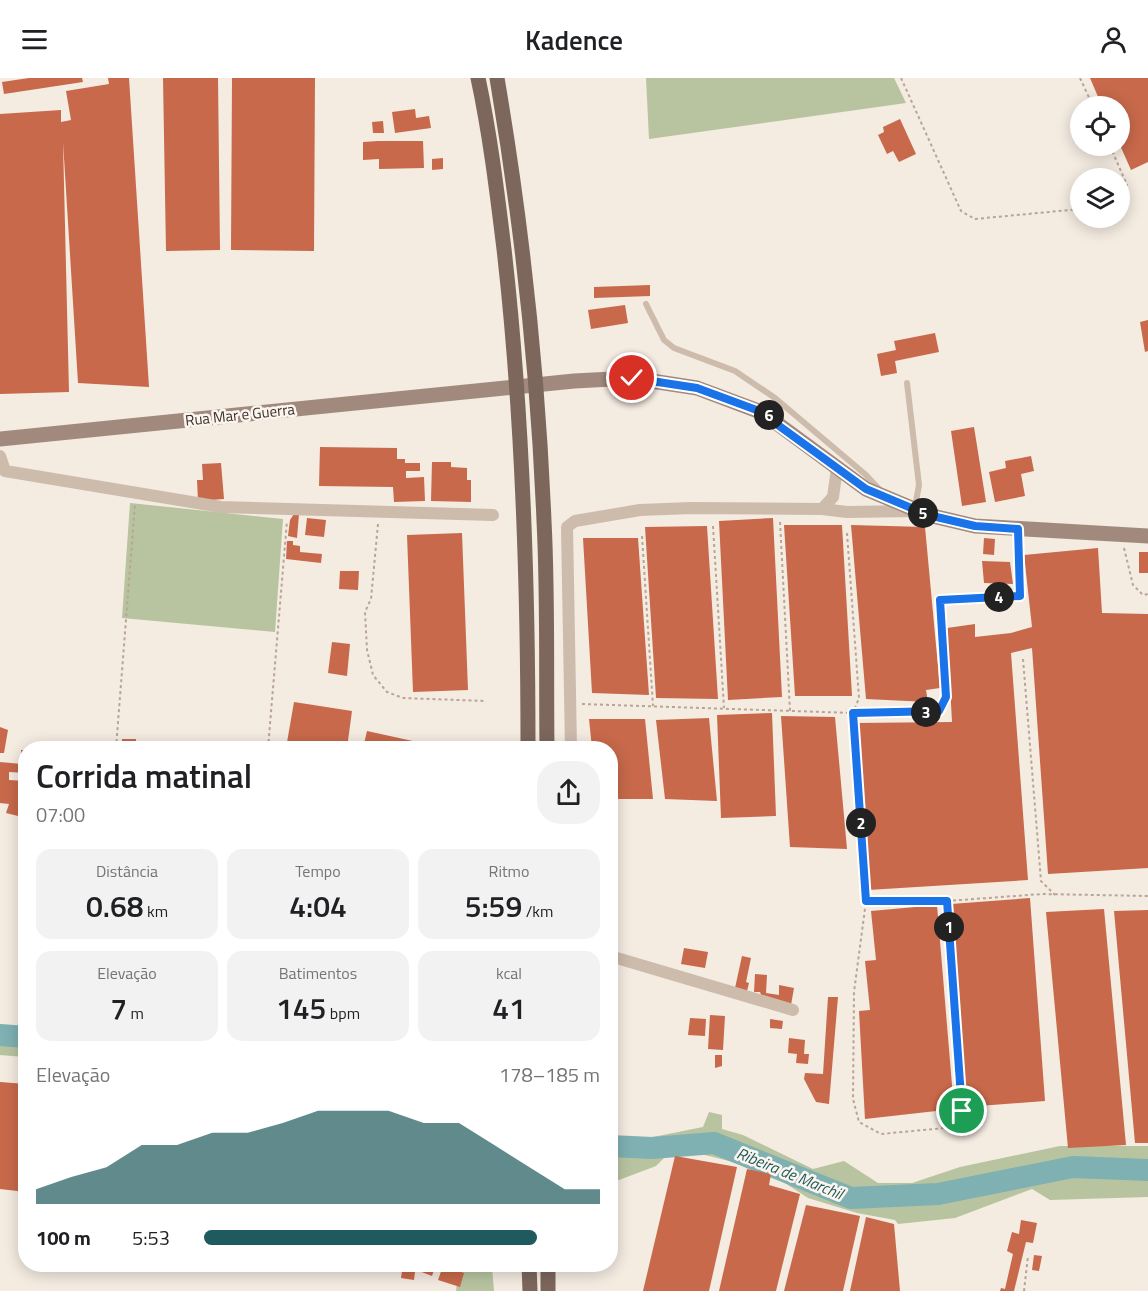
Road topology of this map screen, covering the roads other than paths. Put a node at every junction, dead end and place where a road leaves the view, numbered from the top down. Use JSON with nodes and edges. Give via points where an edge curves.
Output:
{"nodes":[{"id":1,"x":478,"y":78,"type":"edge"},
{"id":2,"x":497,"y":78,"type":"edge"},
{"id":3,"x":646,"y":304,"type":"dead end"},
{"id":4,"x":907,"y":383,"type":"dead end"},
{"id":5,"x":0,"y":439,"type":"edge"},
{"id":6,"x":0,"y":456,"type":"edge"},
{"id":7,"x":837,"y":468,"type":"junction"},
{"id":8,"x":889,"y":499,"type":"junction"},
{"id":9,"x":822,"y":509,"type":"junction"},
{"id":10,"x":917,"y":510,"type":"junction"},
{"id":11,"x":493,"y":515,"type":"dead end"},
{"id":12,"x":1148,"y":536,"type":"edge"},
{"id":13,"x":528,"y":741,"type":"edge"},
{"id":14,"x":547,"y":741,"type":"edge"},
{"id":15,"x":571,"y":741,"type":"edge"},
{"id":16,"x":618,"y":958,"type":"edge"},
{"id":17,"x":793,"y":1010,"type":"dead end"},
{"id":18,"x":529,"y":1272,"type":"edge"},
{"id":19,"x":548,"y":1272,"type":"edge"},
{"id":20,"x":530,"y":1291,"type":"edge"},
{"id":21,"x":548,"y":1291,"type":"edge"}],
"edges":[{"from":1,"to":13,"type":"main road","via":[[499,208],[516,366],[525,537]]},
{"from":2,"to":14,"type":"main road","via":[[525,257],[538,415],[545,532]]},
{"from":3,"to":8,"type":"lane","via":[[664,340],[674,348],[735,371],[775,398]]},
{"from":4,"to":10,"type":"lane","via":[[919,485]]},
{"from":5,"to":7,"type":"street","name":"Rua Mar e Guerra","via":[[632,378],[697,388],[770,415],[771,420]]},
{"from":6,"to":11,"type":"street","via":[[5,471],[221,507]]},
{"from":7,"to":8,"type":"street","name":"Rua Mar e Guerra","via":[[866,489]]},
{"from":7,"to":9,"type":"street","via":[[833,497]]},
{"from":8,"to":10,"type":"street","name":"Rua Mar e Guerra"},
{"from":9,"to":10,"type":"street"},
{"from":9,"to":15,"type":"street","via":[[640,510],[575,521],[567,527]]},
{"from":10,"to":12,"type":"street","name":"Rua Mar e Guerra","via":[[975,526]]},
{"from":16,"to":17,"type":"street"},
{"from":18,"to":20,"type":"main road"},
{"from":19,"to":21,"type":"main road"}]}
